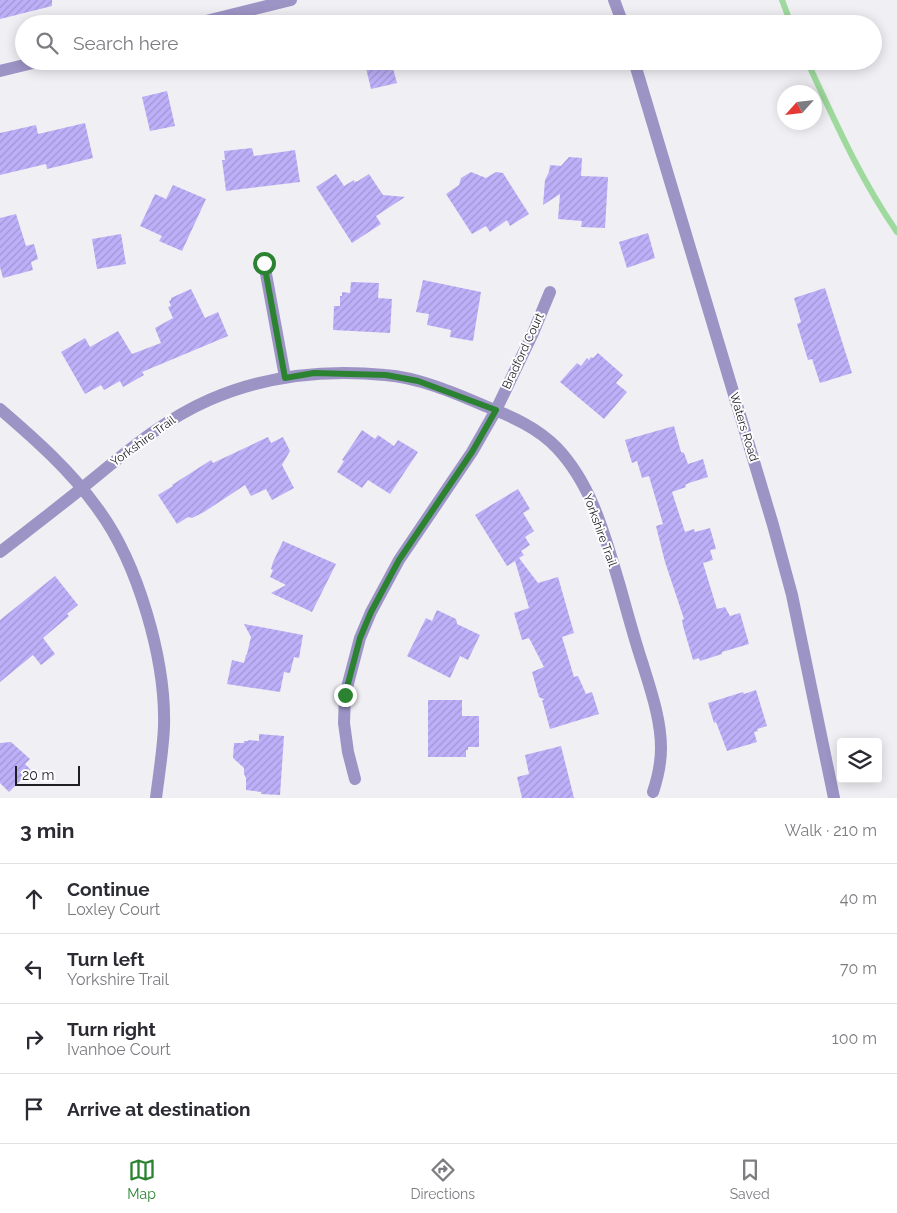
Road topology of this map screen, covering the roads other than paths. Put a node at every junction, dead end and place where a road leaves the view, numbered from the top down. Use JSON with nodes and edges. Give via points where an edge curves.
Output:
{"nodes":[{"id":1,"x":291,"y":0,"type":"edge"},
{"id":2,"x":614,"y":0,"type":"edge"},
{"id":3,"x":230,"y":15,"type":"edge"},
{"id":4,"x":620,"y":15,"type":"edge"},
{"id":5,"x":15,"y":67,"type":"edge"},
{"id":6,"x":637,"y":70,"type":"edge"},
{"id":7,"x":0,"y":71,"type":"edge"},
{"id":8,"x":264,"y":263,"type":"dead end"},
{"id":9,"x":550,"y":292,"type":"dead end"},
{"id":10,"x":285,"y":378,"type":"junction"},
{"id":11,"x":0,"y":409,"type":"edge"},
{"id":12,"x":496,"y":410,"type":"junction"},
{"id":13,"x":82,"y":488,"type":"junction"},
{"id":14,"x":0,"y":552,"type":"edge"},
{"id":15,"x":355,"y":779,"type":"dead end"},
{"id":16,"x":653,"y":792,"type":"dead end"},
{"id":17,"x":156,"y":798,"type":"edge"},
{"id":18,"x":834,"y":798,"type":"edge"}],
"edges":[{"from":1,"to":3,"type":"street"},
{"from":2,"to":4,"type":"street"},
{"from":5,"to":7,"type":"street"},
{"from":6,"to":18,"type":"street","name":"Waters Road","via":[[792,595]]},
{"from":8,"to":10,"type":"street"},
{"from":9,"to":12,"type":"street","name":"Bradford Court"},
{"from":10,"to":12,"type":"street","name":"Yorkshire Trail","via":[[314,373],[386,375],[418,381]]},
{"from":10,"to":13,"type":"street","name":"Yorkshire Trail","via":[[209,400],[167,421]]},
{"from":11,"to":13,"type":"street"},
{"from":12,"to":15,"type":"street","name":"Bradford Court","via":[[467,460],[399,560],[360,638],[345,695],[344,724]]},
{"from":12,"to":16,"type":"street","name":"Yorkshire Trail","via":[[534,429],[557,447],[590,496],[618,579],[656,713],[661,745],[660,769]]},
{"from":13,"to":14,"type":"street","name":"Yorkshire Trail"},
{"from":13,"to":17,"type":"street","via":[[100,510],[122,549],[144,602],[152,635],[164,726]]}]}
